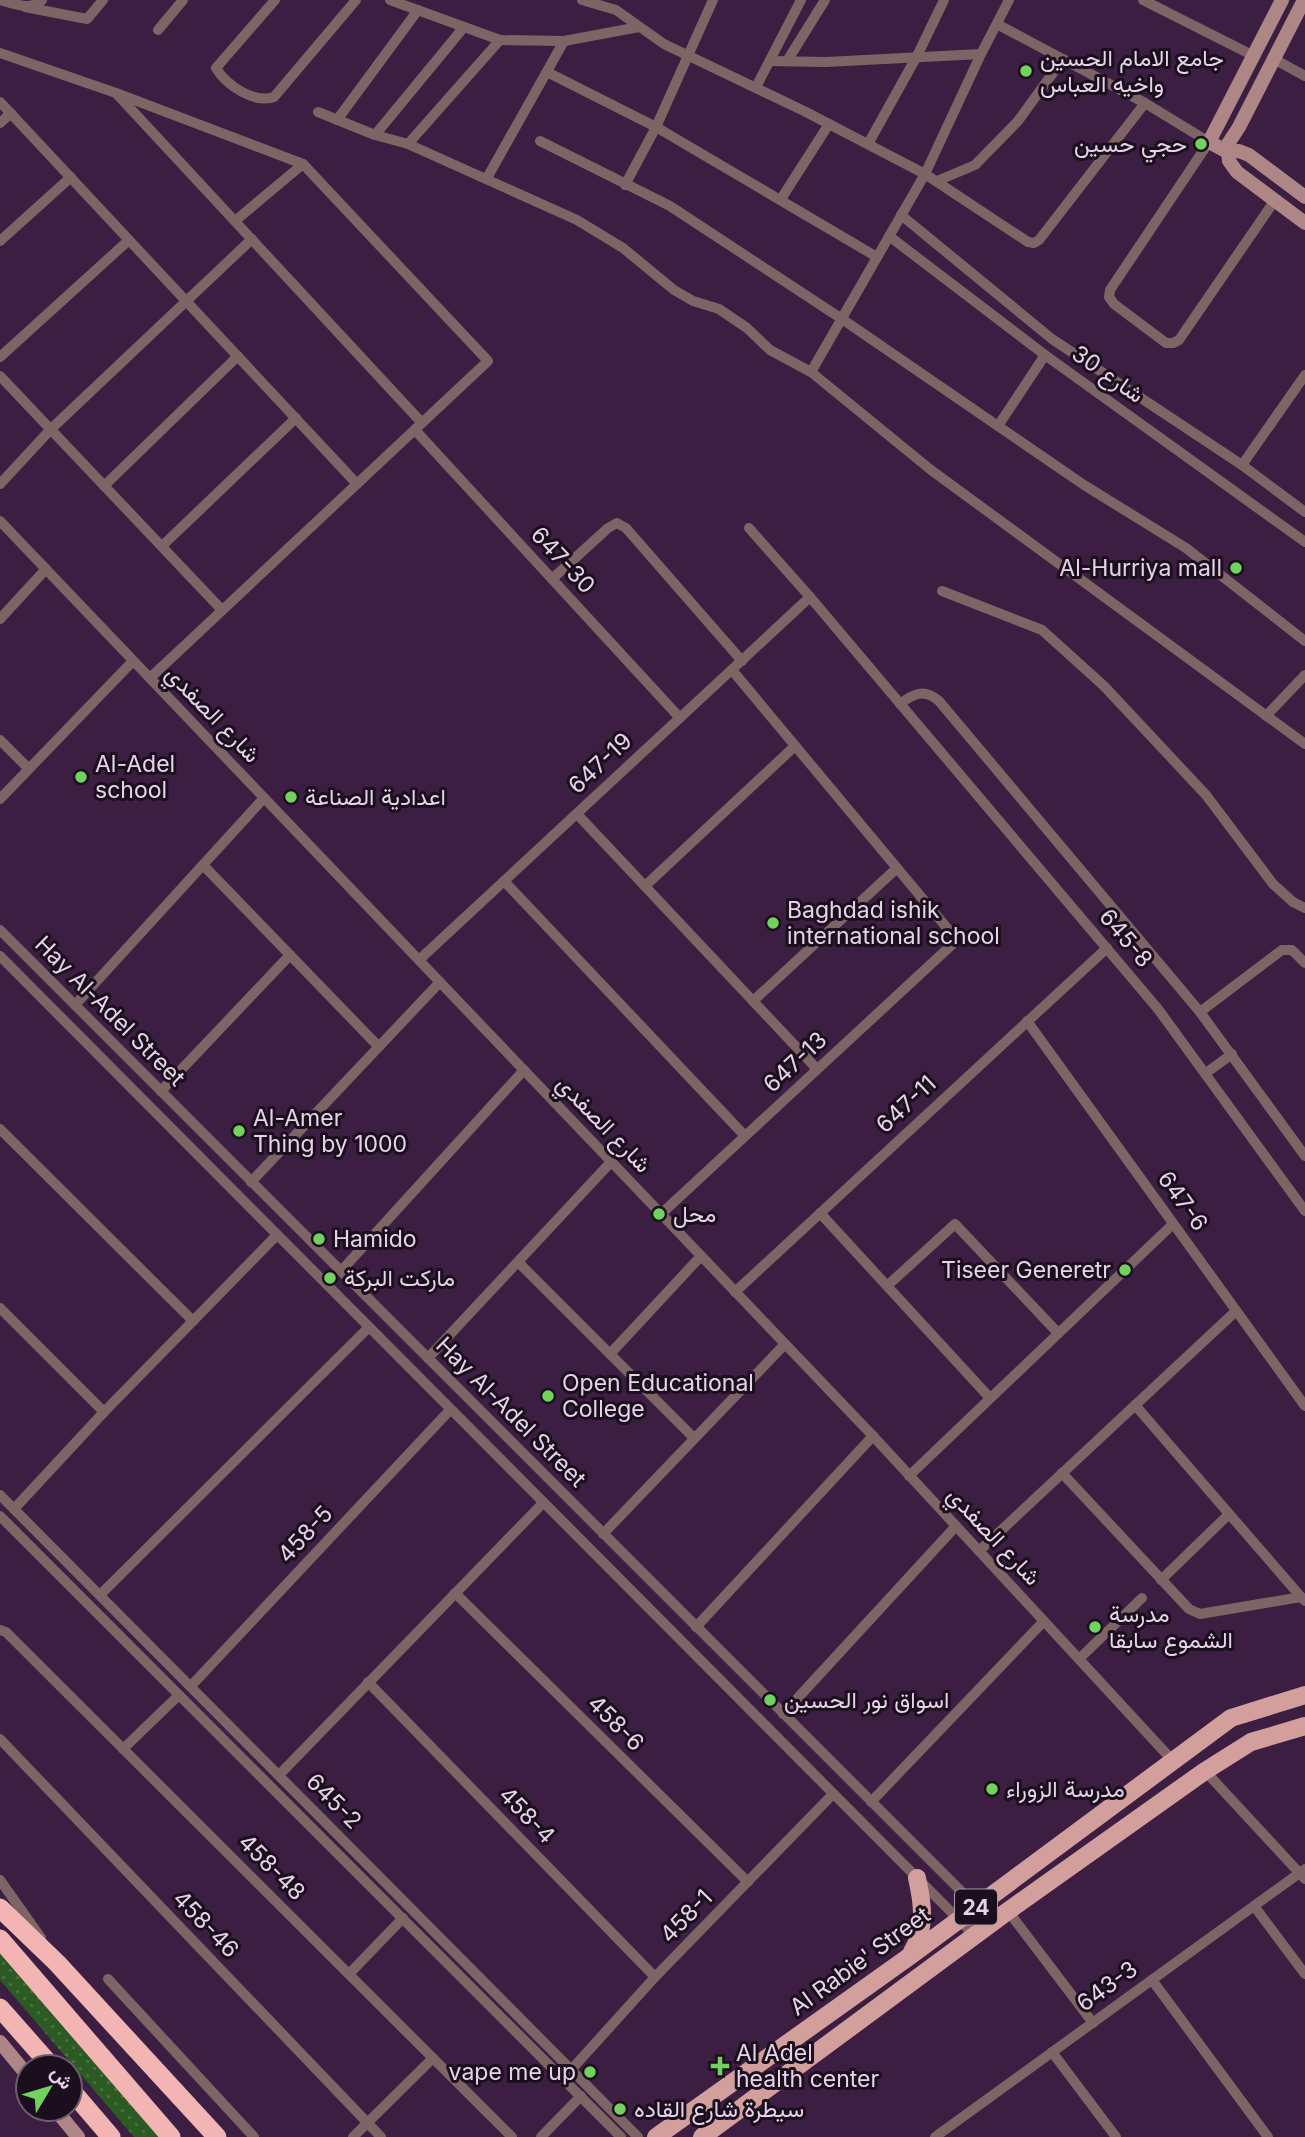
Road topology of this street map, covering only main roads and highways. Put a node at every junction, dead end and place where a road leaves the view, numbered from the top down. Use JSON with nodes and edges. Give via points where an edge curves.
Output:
{"nodes":[{"id":1,"x":1305,"y":1695,"type":"edge"},
{"id":2,"x":1305,"y":1726,"type":"edge"},
{"id":3,"x":917,"y":1878,"type":"road end"},
{"id":4,"x":0,"y":1908,"type":"edge"},
{"id":5,"x":0,"y":1939,"type":"edge"},
{"id":6,"x":910,"y":1956,"type":"junction"},
{"id":7,"x":0,"y":2008,"type":"edge"},
{"id":8,"x":40,"y":2053,"type":"edge"},
{"id":9,"x":84,"y":2105,"type":"edge"},
{"id":10,"x":111,"y":2137,"type":"edge"},
{"id":11,"x":171,"y":2137,"type":"edge"},
{"id":12,"x":217,"y":2137,"type":"edge"},
{"id":13,"x":656,"y":2137,"type":"edge"},
{"id":14,"x":702,"y":2137,"type":"edge"}],
"edges":[{"from":1,"to":6,"type":"main road","name":"Al Rabie' Street","number":"24","via":[[1231,1718]]},
{"from":2,"to":14,"type":"main road","number":"24","via":[[1251,1742],[1205,1771]]},
{"from":3,"to":6,"type":"main road","via":[[922,1924]]},
{"from":4,"to":12,"type":"highway","via":[[57,1963]]},
{"from":5,"to":11,"type":"highway"},
{"from":6,"to":13,"type":"main road","name":"Al Rabie' Street","number":"24"},
{"from":7,"to":8,"type":"highway"},
{"from":9,"to":10,"type":"highway"}]}
